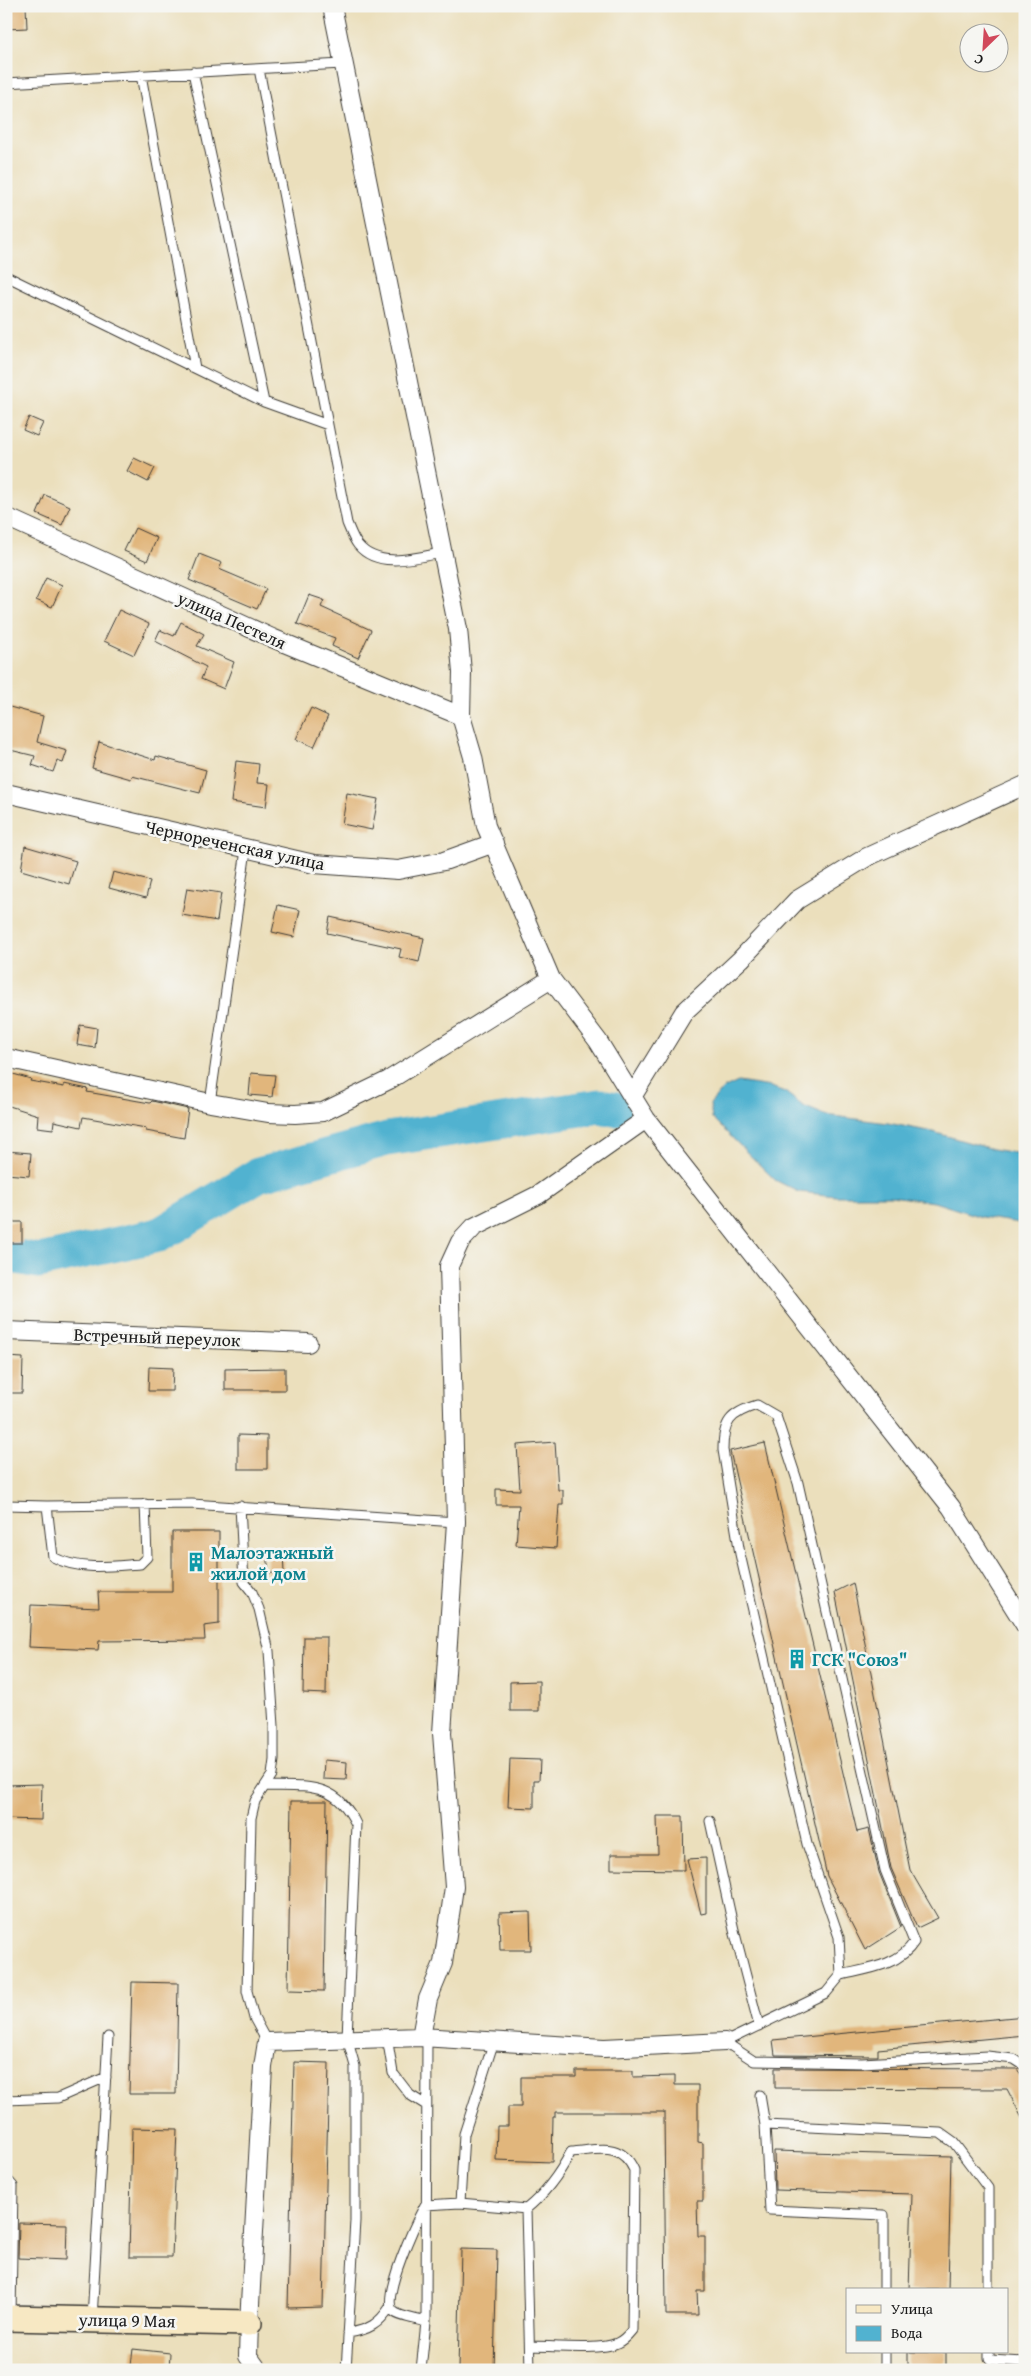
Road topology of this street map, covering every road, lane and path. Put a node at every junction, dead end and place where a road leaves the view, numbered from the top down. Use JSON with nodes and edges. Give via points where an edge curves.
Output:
{"nodes":[{"id":1,"x":332,"y":6,"type":"edge"},
{"id":2,"x":342,"y":64,"type":"junction"},
{"id":3,"x":259,"y":68,"type":"junction"},
{"id":4,"x":193,"y":72,"type":"junction"},
{"id":5,"x":141,"y":75,"type":"junction"},
{"id":6,"x":6,"y":83,"type":"edge"},
{"id":7,"x":6,"y":276,"type":"edge"},
{"id":8,"x":195,"y":368,"type":"junction"},
{"id":9,"x":264,"y":402,"type":"junction"},
{"id":10,"x":328,"y":425,"type":"junction"},
{"id":11,"x":6,"y":517,"type":"edge"},
{"id":12,"x":441,"y":553,"type":"junction"},
{"id":13,"x":461,"y":716,"type":"junction"},
{"id":14,"x":1025,"y":785,"type":"edge"},
{"id":15,"x":6,"y":793,"type":"edge"},
{"id":16,"x":494,"y":843,"type":"junction"},
{"id":17,"x":246,"y":850,"type":"junction"},
{"id":18,"x":551,"y":980,"type":"junction"},
{"id":19,"x":6,"y":1058,"type":"edge"},
{"id":20,"x":632,"y":1097,"type":"junction"},
{"id":21,"x":210,"y":1103,"type":"junction"},
{"id":22,"x":646,"y":1119,"type":"junction"},
{"id":23,"x":6,"y":1331,"type":"edge"},
{"id":24,"x":308,"y":1343,"type":"dead end"},
{"id":25,"x":145,"y":1504,"type":"junction"},
{"id":26,"x":6,"y":1505,"type":"edge"},
{"id":27,"x":47,"y":1506,"type":"junction"},
{"id":28,"x":240,"y":1506,"type":"junction"},
{"id":29,"x":456,"y":1522,"type":"junction"},
{"id":30,"x":1025,"y":1625,"type":"edge"},
{"id":31,"x":265,"y":1786,"type":"junction"},
{"id":32,"x":710,"y":1821,"type":"dead end"},
{"id":33,"x":841,"y":1975,"type":"junction"},
{"id":34,"x":759,"y":2026,"type":"junction"},
{"id":35,"x":108,"y":2037,"type":"dead end"},
{"id":36,"x":387,"y":2037,"type":"junction"},
{"id":37,"x":424,"y":2037,"type":"junction"},
{"id":38,"x":346,"y":2038,"type":"junction"},
{"id":39,"x":494,"y":2041,"type":"junction"},
{"id":40,"x":267,"y":2042,"type":"junction"},
{"id":41,"x":725,"y":2042,"type":"junction"},
{"id":42,"x":1025,"y":2066,"type":"edge"},
{"id":43,"x":106,"y":2077,"type":"junction"},
{"id":44,"x":760,"y":2095,"type":"dead end"},
{"id":45,"x":6,"y":2100,"type":"edge"},
{"id":46,"x":426,"y":2105,"type":"junction"},
{"id":47,"x":765,"y":2125,"type":"junction"},
{"id":48,"x":6,"y":2178,"type":"edge"},
{"id":49,"x":460,"y":2203,"type":"junction"},
{"id":50,"x":425,"y":2205,"type":"junction"},
{"id":51,"x":526,"y":2210,"type":"junction"},
{"id":52,"x":9,"y":2251,"type":"edge"},
{"id":53,"x":884,"y":2288,"type":"edge"},
{"id":54,"x":988,"y":2288,"type":"edge"},
{"id":55,"x":390,"y":2306,"type":"junction"},
{"id":56,"x":9,"y":2319,"type":"edge"},
{"id":57,"x":92,"y":2319,"type":"junction"},
{"id":58,"x":426,"y":2322,"type":"junction"},
{"id":59,"x":249,"y":2323,"type":"junction"},
{"id":60,"x":348,"y":2333,"type":"junction"},
{"id":61,"x":530,"y":2346,"type":"junction"},
{"id":62,"x":885,"y":2354,"type":"edge"},
{"id":63,"x":989,"y":2354,"type":"edge"},
{"id":64,"x":1025,"y":2362,"type":"edge"},
{"id":65,"x":258,"y":2370,"type":"edge"},
{"id":66,"x":346,"y":2370,"type":"edge"},
{"id":67,"x":421,"y":2370,"type":"edge"},
{"id":68,"x":530,"y":2370,"type":"edge"},
{"id":69,"x":885,"y":2370,"type":"edge"}],
"edges":[{"from":1,"to":2,"type":"street"},
{"from":2,"to":3,"type":"lane"},
{"from":2,"to":12,"type":"street"},
{"from":3,"to":4,"type":"lane"},
{"from":3,"to":10,"type":"lane"},
{"from":4,"to":5,"type":"lane"},
{"from":4,"to":9,"type":"lane"},
{"from":5,"to":6,"type":"lane"},
{"from":5,"to":8,"type":"lane"},
{"from":7,"to":8,"type":"lane"},
{"from":8,"to":9,"type":"lane"},
{"from":9,"to":10,"type":"lane"},
{"from":10,"to":12,"type":"lane","via":[[347,523],[358,545],[374,557],[388,560]]},
{"from":11,"to":13,"type":"street","name":"улица Пестеля","via":[[272,638]]},
{"from":12,"to":13,"type":"street","via":[[458,630],[462,672]]},
{"from":13,"to":16,"type":"street","via":[[473,757],[486,826]]},
{"from":14,"to":20,"type":"street","via":[[867,857],[797,900],[684,1012]]},
{"from":15,"to":17,"type":"street","name":"Чернореченская улица"},
{"from":16,"to":17,"type":"street","name":"Чернореченская улица","via":[[444,861],[398,870],[314,864]]},
{"from":16,"to":18,"type":"street"},
{"from":17,"to":21,"type":"lane"},
{"from":18,"to":20,"type":"street","via":[[598,1041]]},
{"from":18,"to":21,"type":"street","via":[[389,1080],[323,1112],[268,1113]]},
{"from":19,"to":21,"type":"street"},
{"from":20,"to":22,"type":"street"},
{"from":22,"to":29,"type":"street","via":[[538,1195],[474,1227],[460,1242],[449,1266]]},
{"from":22,"to":30,"type":"street","via":[[951,1508]]},
{"from":23,"to":24,"type":"street","name":"Встречный переулок"},
{"from":25,"to":27,"type":"lane"},
{"from":25,"to":27,"type":"lane","via":[[147,1557],[140,1564],[102,1567],[66,1564],[53,1556]]},
{"from":25,"to":28,"type":"lane"},
{"from":26,"to":27,"type":"lane"},
{"from":28,"to":29,"type":"lane"},
{"from":28,"to":31,"type":"lane","via":[[244,1582],[259,1609],[269,1651],[274,1760],[272,1774]]},
{"from":29,"to":37,"type":"street","via":[[442,1733],[454,1887],[443,1963],[428,1999]]},
{"from":31,"to":38,"type":"lane","via":[[326,1790],[349,1809],[356,1824]]},
{"from":31,"to":40,"type":"lane","via":[[255,1801],[251,1818],[247,1991],[254,2018]]},
{"from":32,"to":34,"type":"lane"},
{"from":33,"to":33,"type":"lane","via":[[839,1937],[807,1844],[740,1554],[723,1450],[723,1433],[729,1421],[738,1410],[757,1405],[776,1416],[798,1483],[885,1870],[914,1942],[909,1950],[885,1964]]},
{"from":33,"to":34,"type":"lane","via":[[826,1993]]},
{"from":34,"to":41,"type":"lane"},
{"from":35,"to":43,"type":"lane"},
{"from":36,"to":37,"type":"street"},
{"from":36,"to":38,"type":"street"},
{"from":36,"to":46,"type":"lane","via":[[393,2073],[410,2095]]},
{"from":37,"to":39,"type":"street"},
{"from":37,"to":46,"type":"lane"},
{"from":38,"to":40,"type":"street"},
{"from":38,"to":60,"type":"lane","via":[[355,2066],[355,2221]]},
{"from":39,"to":41,"type":"street","via":[[604,2048]]},
{"from":39,"to":49,"type":"lane","via":[[464,2134]]},
{"from":40,"to":59,"type":"street"},
{"from":41,"to":42,"type":"lane","via":[[754,2061],[862,2063],[987,2056],[1014,2059]]},
{"from":43,"to":45,"type":"lane","via":[[58,2098]]},
{"from":43,"to":57,"type":"lane"},
{"from":44,"to":47,"type":"lane"},
{"from":46,"to":50,"type":"lane"},
{"from":47,"to":53,"type":"lane","via":[[770,2210],[884,2215]]},
{"from":47,"to":54,"type":"lane","via":[[940,2133],[954,2142],[988,2188]]},
{"from":48,"to":52,"type":"lane","via":[[13,2186]]},
{"from":49,"to":50,"type":"lane"},
{"from":49,"to":51,"type":"lane"},
{"from":50,"to":55,"type":"lane","via":[[407,2240]]},
{"from":50,"to":58,"type":"lane"},
{"from":51,"to":61,"type":"lane"},
{"from":51,"to":61,"type":"lane","via":[[544,2195],[571,2152],[618,2151],[628,2157],[634,2170],[632,2330],[616,2344],[604,2346]]},
{"from":52,"to":56,"type":"lane"},
{"from":55,"to":58,"type":"lane","via":[[393,2312]]},
{"from":55,"to":60,"type":"lane","via":[[375,2326]]},
{"from":56,"to":57,"type":"street","name":"улица 9 Мая"},
{"from":57,"to":59,"type":"street","name":"улица 9 Мая"},
{"from":58,"to":67,"type":"lane"},
{"from":59,"to":65,"type":"street","via":[[248,2356]]},
{"from":60,"to":66,"type":"lane"},
{"from":61,"to":68,"type":"lane"},
{"from":62,"to":69,"type":"lane"},
{"from":63,"to":64,"type":"lane","via":[[991,2360]]}]}
